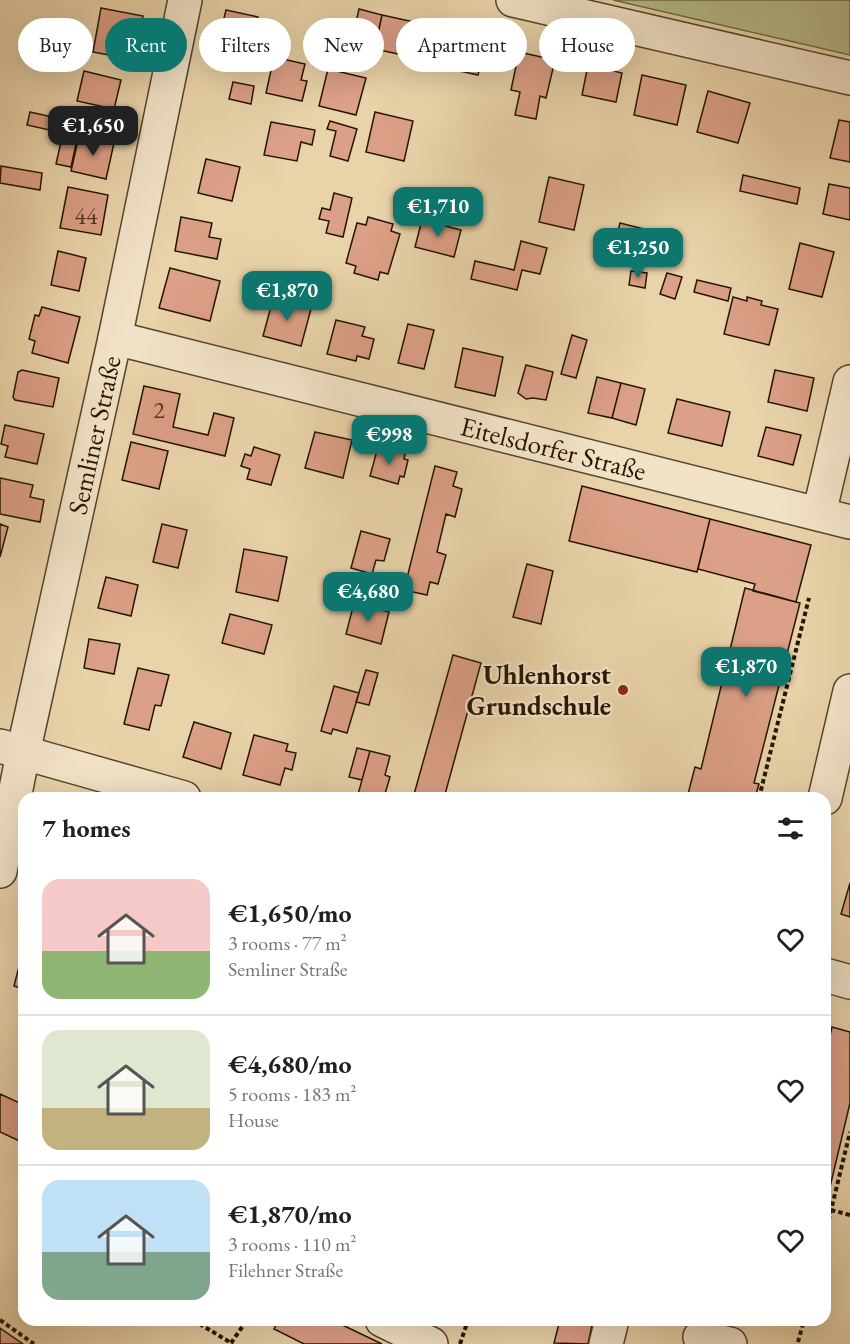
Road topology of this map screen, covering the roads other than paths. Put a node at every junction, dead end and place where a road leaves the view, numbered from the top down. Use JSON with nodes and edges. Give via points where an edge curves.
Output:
{"nodes":[{"id":1,"x":185,"y":0,"type":"edge"},
{"id":2,"x":513,"y":0,"type":"edge"},
{"id":3,"x":850,"y":78,"type":"edge"},
{"id":4,"x":115,"y":338,"type":"junction"},
{"id":5,"x":850,"y":382,"type":"edge"},
{"id":6,"x":819,"y":514,"type":"junction"},
{"id":7,"x":850,"y":522,"type":"edge"},
{"id":8,"x":850,"y":691,"type":"edge"},
{"id":9,"x":12,"y":749,"type":"edge"},
{"id":10,"x":163,"y":792,"type":"edge"},
{"id":11,"x":826,"y":792,"type":"edge"},
{"id":12,"x":0,"y":871,"type":"edge"},
{"id":13,"x":831,"y":977,"type":"edge"},
{"id":14,"x":850,"y":982,"type":"edge"},
{"id":15,"x":394,"y":1326,"type":"edge"},
{"id":16,"x":610,"y":1326,"type":"edge"},
{"id":17,"x":431,"y":1344,"type":"edge"},
{"id":18,"x":606,"y":1344,"type":"edge"}],
"edges":[{"from":1,"to":4,"type":"street","name":"Semliner Straße"},
{"from":2,"to":3,"type":"street"},
{"from":4,"to":6,"type":"street","name":"Eitelsdorfer Straße"},
{"from":4,"to":9,"type":"street","name":"Semliner Straße"},
{"from":5,"to":6,"type":"street"},
{"from":6,"to":7,"type":"street","name":"Eitelsdorfer Straße"},
{"from":8,"to":11,"type":"street"},
{"from":9,"to":10,"type":"street"},
{"from":9,"to":12,"type":"street","name":"Semliner Straße"},
{"from":13,"to":14,"type":"street"},
{"from":15,"to":17,"type":"street"},
{"from":16,"to":18,"type":"street"}]}
